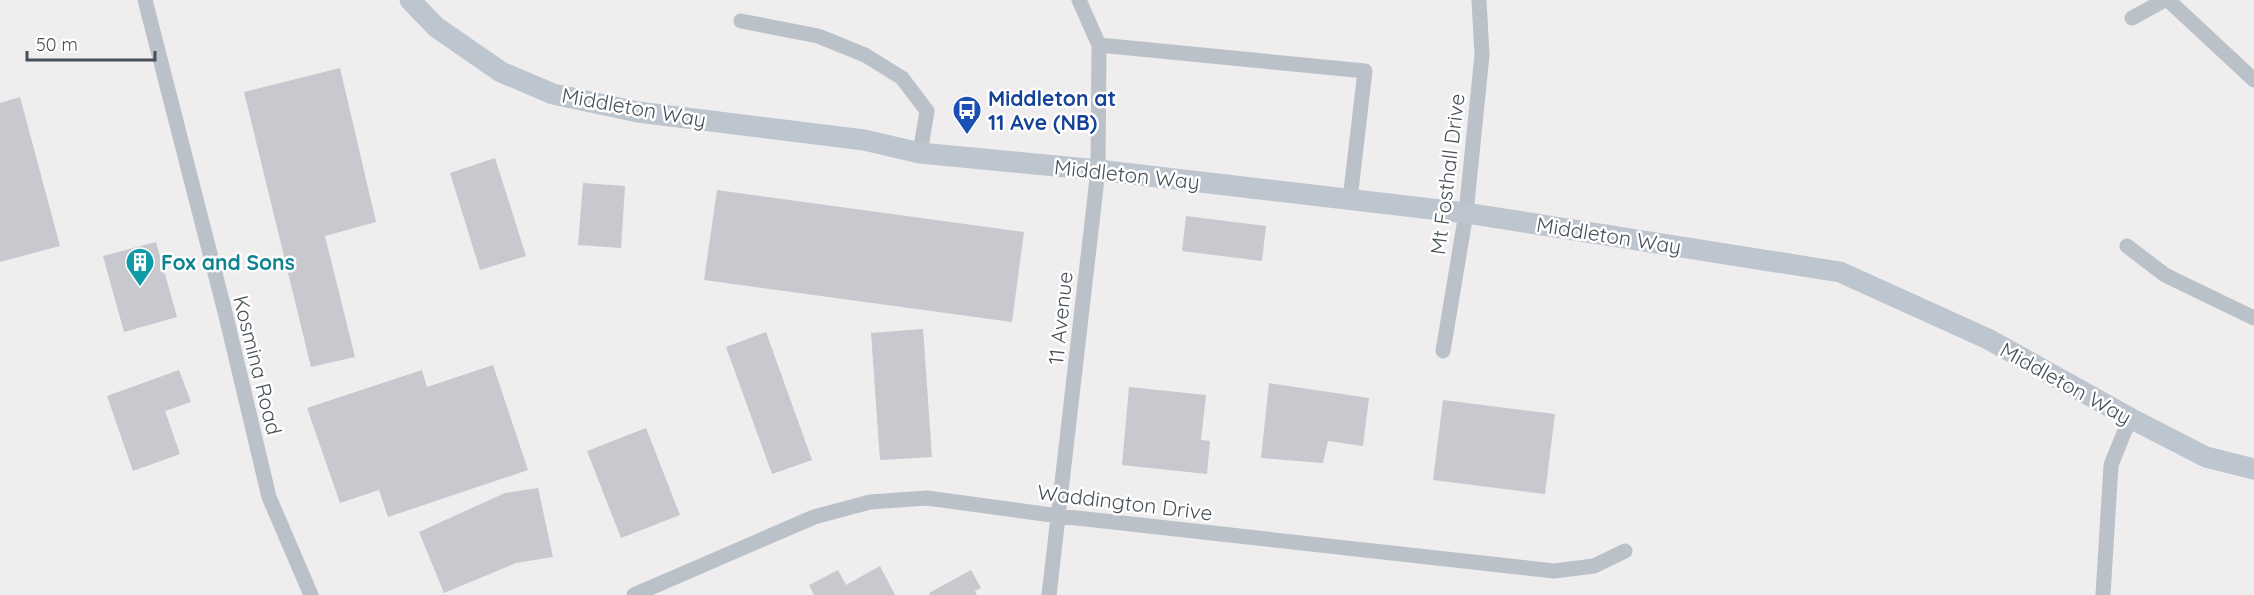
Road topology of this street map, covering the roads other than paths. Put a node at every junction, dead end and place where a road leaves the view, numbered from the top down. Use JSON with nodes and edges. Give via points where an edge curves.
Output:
{"nodes":[{"id":1,"x":145,"y":0,"type":"edge"},
{"id":2,"x":410,"y":0,"type":"edge"},
{"id":3,"x":1079,"y":0,"type":"edge"},
{"id":4,"x":1479,"y":0,"type":"edge"},
{"id":5,"x":2167,"y":0,"type":"edge"},
{"id":6,"x":2132,"y":18,"type":"dead end"},
{"id":7,"x":741,"y":21,"type":"dead end"},
{"id":8,"x":1099,"y":45,"type":"junction"},
{"id":9,"x":2254,"y":80,"type":"edge"},
{"id":10,"x":920,"y":153,"type":"junction"},
{"id":11,"x":1098,"y":170,"type":"junction"},
{"id":12,"x":1350,"y":199,"type":"junction"},
{"id":13,"x":1466,"y":213,"type":"junction"},
{"id":14,"x":2127,"y":246,"type":"dead end"},
{"id":15,"x":2254,"y":318,"type":"edge"},
{"id":16,"x":1443,"y":351,"type":"dead end"},
{"id":17,"x":2130,"y":418,"type":"junction"},
{"id":18,"x":2254,"y":469,"type":"edge"},
{"id":19,"x":1059,"y":516,"type":"junction"},
{"id":20,"x":1625,"y":551,"type":"dead end"},
{"id":21,"x":311,"y":595,"type":"edge"},
{"id":22,"x":634,"y":595,"type":"edge"},
{"id":23,"x":1049,"y":595,"type":"edge"},
{"id":24,"x":2103,"y":595,"type":"edge"}],
"edges":[{"from":1,"to":21,"type":"street","name":"Kosmina Road","via":[[269,497]]},
{"from":2,"to":10,"type":"street","name":"Middleton Way","via":[[436,27],[501,72],[553,93],[638,112],[864,140]]},
{"from":3,"to":8,"type":"street","name":"11 Avenue"},
{"from":4,"to":13,"type":"street","name":"Mt Fosthall Drive","via":[[1482,55]]},
{"from":5,"to":6,"type":"street"},
{"from":5,"to":9,"type":"street"},
{"from":7,"to":10,"type":"street","via":[[818,36],[866,55],[902,78],[927,111]]},
{"from":8,"to":11,"type":"street","name":"11 Avenue"},
{"from":8,"to":12,"type":"street","via":[[1365,71]]},
{"from":10,"to":11,"type":"street","name":"Middleton Way"},
{"from":11,"to":12,"type":"street","name":"Middleton Way"},
{"from":11,"to":19,"type":"street","name":"11 Avenue"},
{"from":12,"to":13,"type":"street","name":"Middleton Way"},
{"from":13,"to":16,"type":"street","name":"Mt Fosthall Drive"},
{"from":13,"to":17,"type":"street","name":"Middleton Way","via":[[1840,272],[1988,339]]},
{"from":14,"to":15,"type":"street","via":[[2165,275]]},
{"from":17,"to":18,"type":"street","name":"Middleton Way","via":[[2206,457]]},
{"from":17,"to":24,"type":"street","via":[[2111,465]]},
{"from":19,"to":20,"type":"street","name":"Waddington Drive","via":[[1554,571],[1594,566]]},
{"from":19,"to":22,"type":"street","name":"Waddington Drive","via":[[927,498],[870,502],[814,517]]},
{"from":19,"to":23,"type":"street","name":"11 Avenue"}]}
